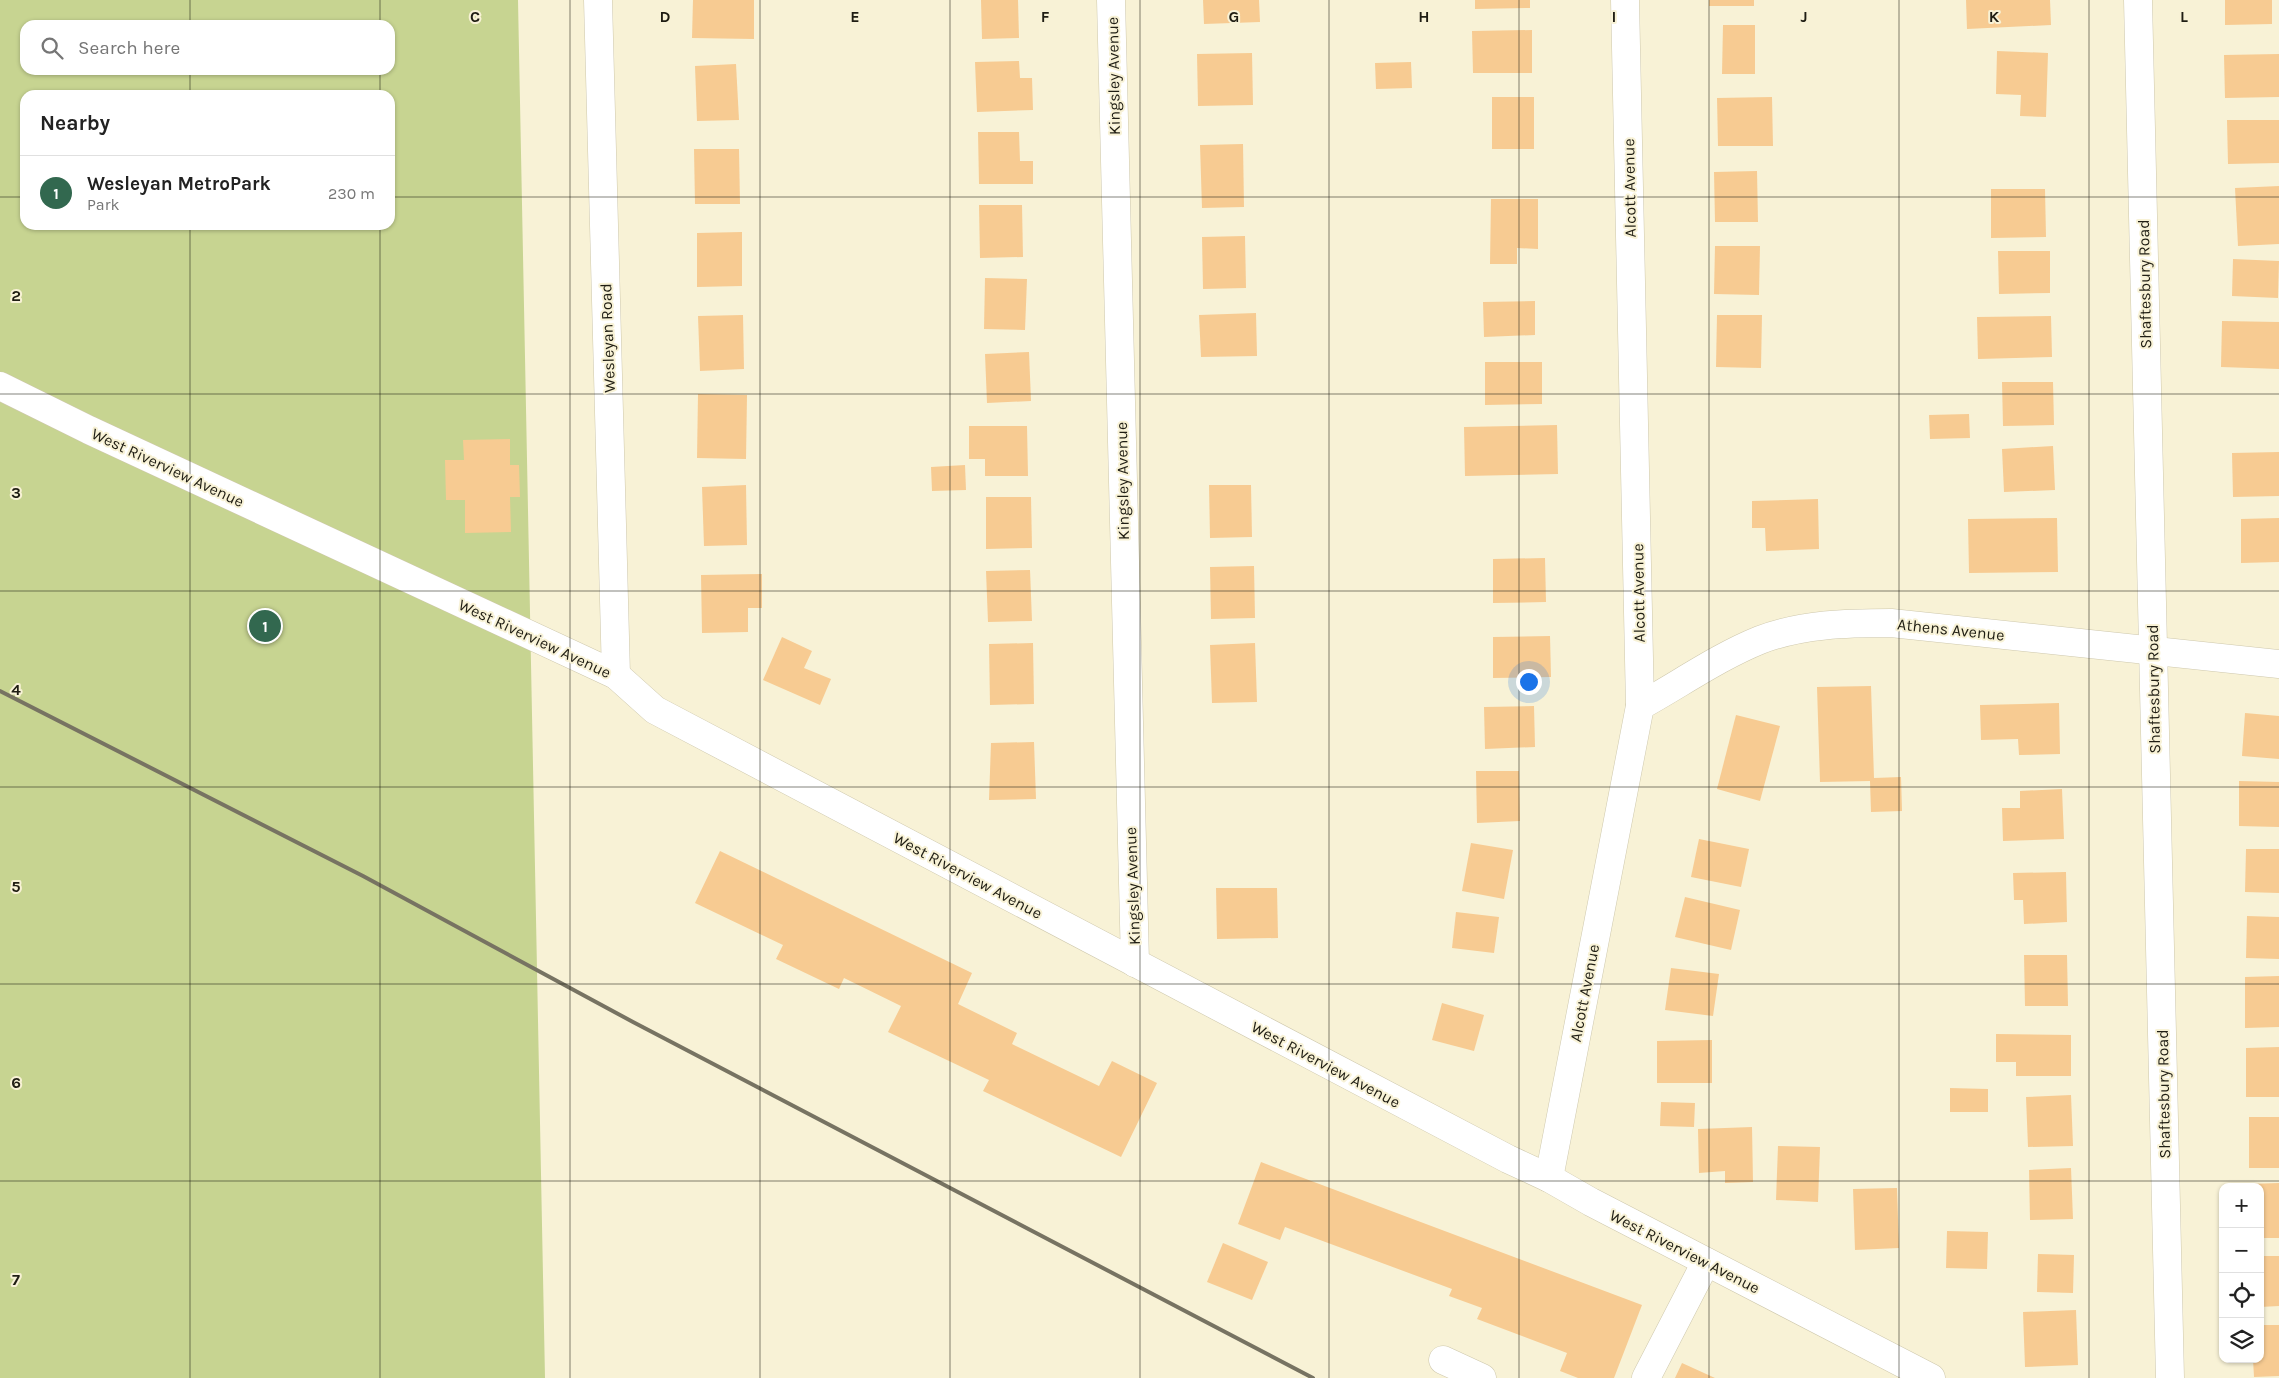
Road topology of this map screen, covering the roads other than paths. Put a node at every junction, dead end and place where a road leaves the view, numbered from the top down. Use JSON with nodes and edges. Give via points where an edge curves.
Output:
{"nodes":[{"id":1,"x":598,"y":0,"type":"edge"},
{"id":2,"x":1111,"y":0,"type":"edge"},
{"id":3,"x":1625,"y":0,"type":"edge"},
{"id":4,"x":2138,"y":0,"type":"edge"},
{"id":5,"x":0,"y":386,"type":"edge"},
{"id":6,"x":2152,"y":651,"type":"junction"},
{"id":7,"x":2279,"y":664,"type":"edge"},
{"id":8,"x":616,"y":675,"type":"junction"},
{"id":9,"x":1640,"y":706,"type":"junction"},
{"id":10,"x":1134,"y":963,"type":"junction"},
{"id":11,"x":1549,"y":1178,"type":"junction"},
{"id":12,"x":1706,"y":1262,"type":"junction"},
{"id":13,"x":1443,"y":1360,"type":"dead end"},
{"id":14,"x":1482,"y":1378,"type":"edge"},
{"id":15,"x":1646,"y":1378,"type":"edge"},
{"id":16,"x":1931,"y":1378,"type":"edge"},
{"id":17,"x":2170,"y":1378,"type":"edge"}],
"edges":[{"from":1,"to":8,"type":"street","name":"Wesleyan Road"},
{"from":2,"to":10,"type":"street","name":"Kingsley Avenue"},
{"from":3,"to":9,"type":"street","name":"Alcott Avenue"},
{"from":4,"to":6,"type":"street","name":"Shaftesbury Road"},
{"from":5,"to":8,"type":"street","name":"West Riverview Avenue","via":[[98,435]]},
{"from":6,"to":7,"type":"street","name":"Athens Avenue"},
{"from":6,"to":9,"type":"street","name":"Athens Avenue","via":[[1891,623],[1834,624],[1761,640],[1720,658]]},
{"from":6,"to":17,"type":"street","name":"Shaftesbury Road"},
{"from":8,"to":10,"type":"street","name":"West Riverview Avenue","via":[[655,710]]},
{"from":9,"to":11,"type":"street","name":"Alcott Avenue"},
{"from":10,"to":11,"type":"street","name":"West Riverview Avenue"},
{"from":11,"to":12,"type":"street","name":"West Riverview Avenue"},
{"from":12,"to":15,"type":"street"},
{"from":12,"to":16,"type":"street","name":"West Riverview Avenue"},
{"from":13,"to":14,"type":"street"}]}
